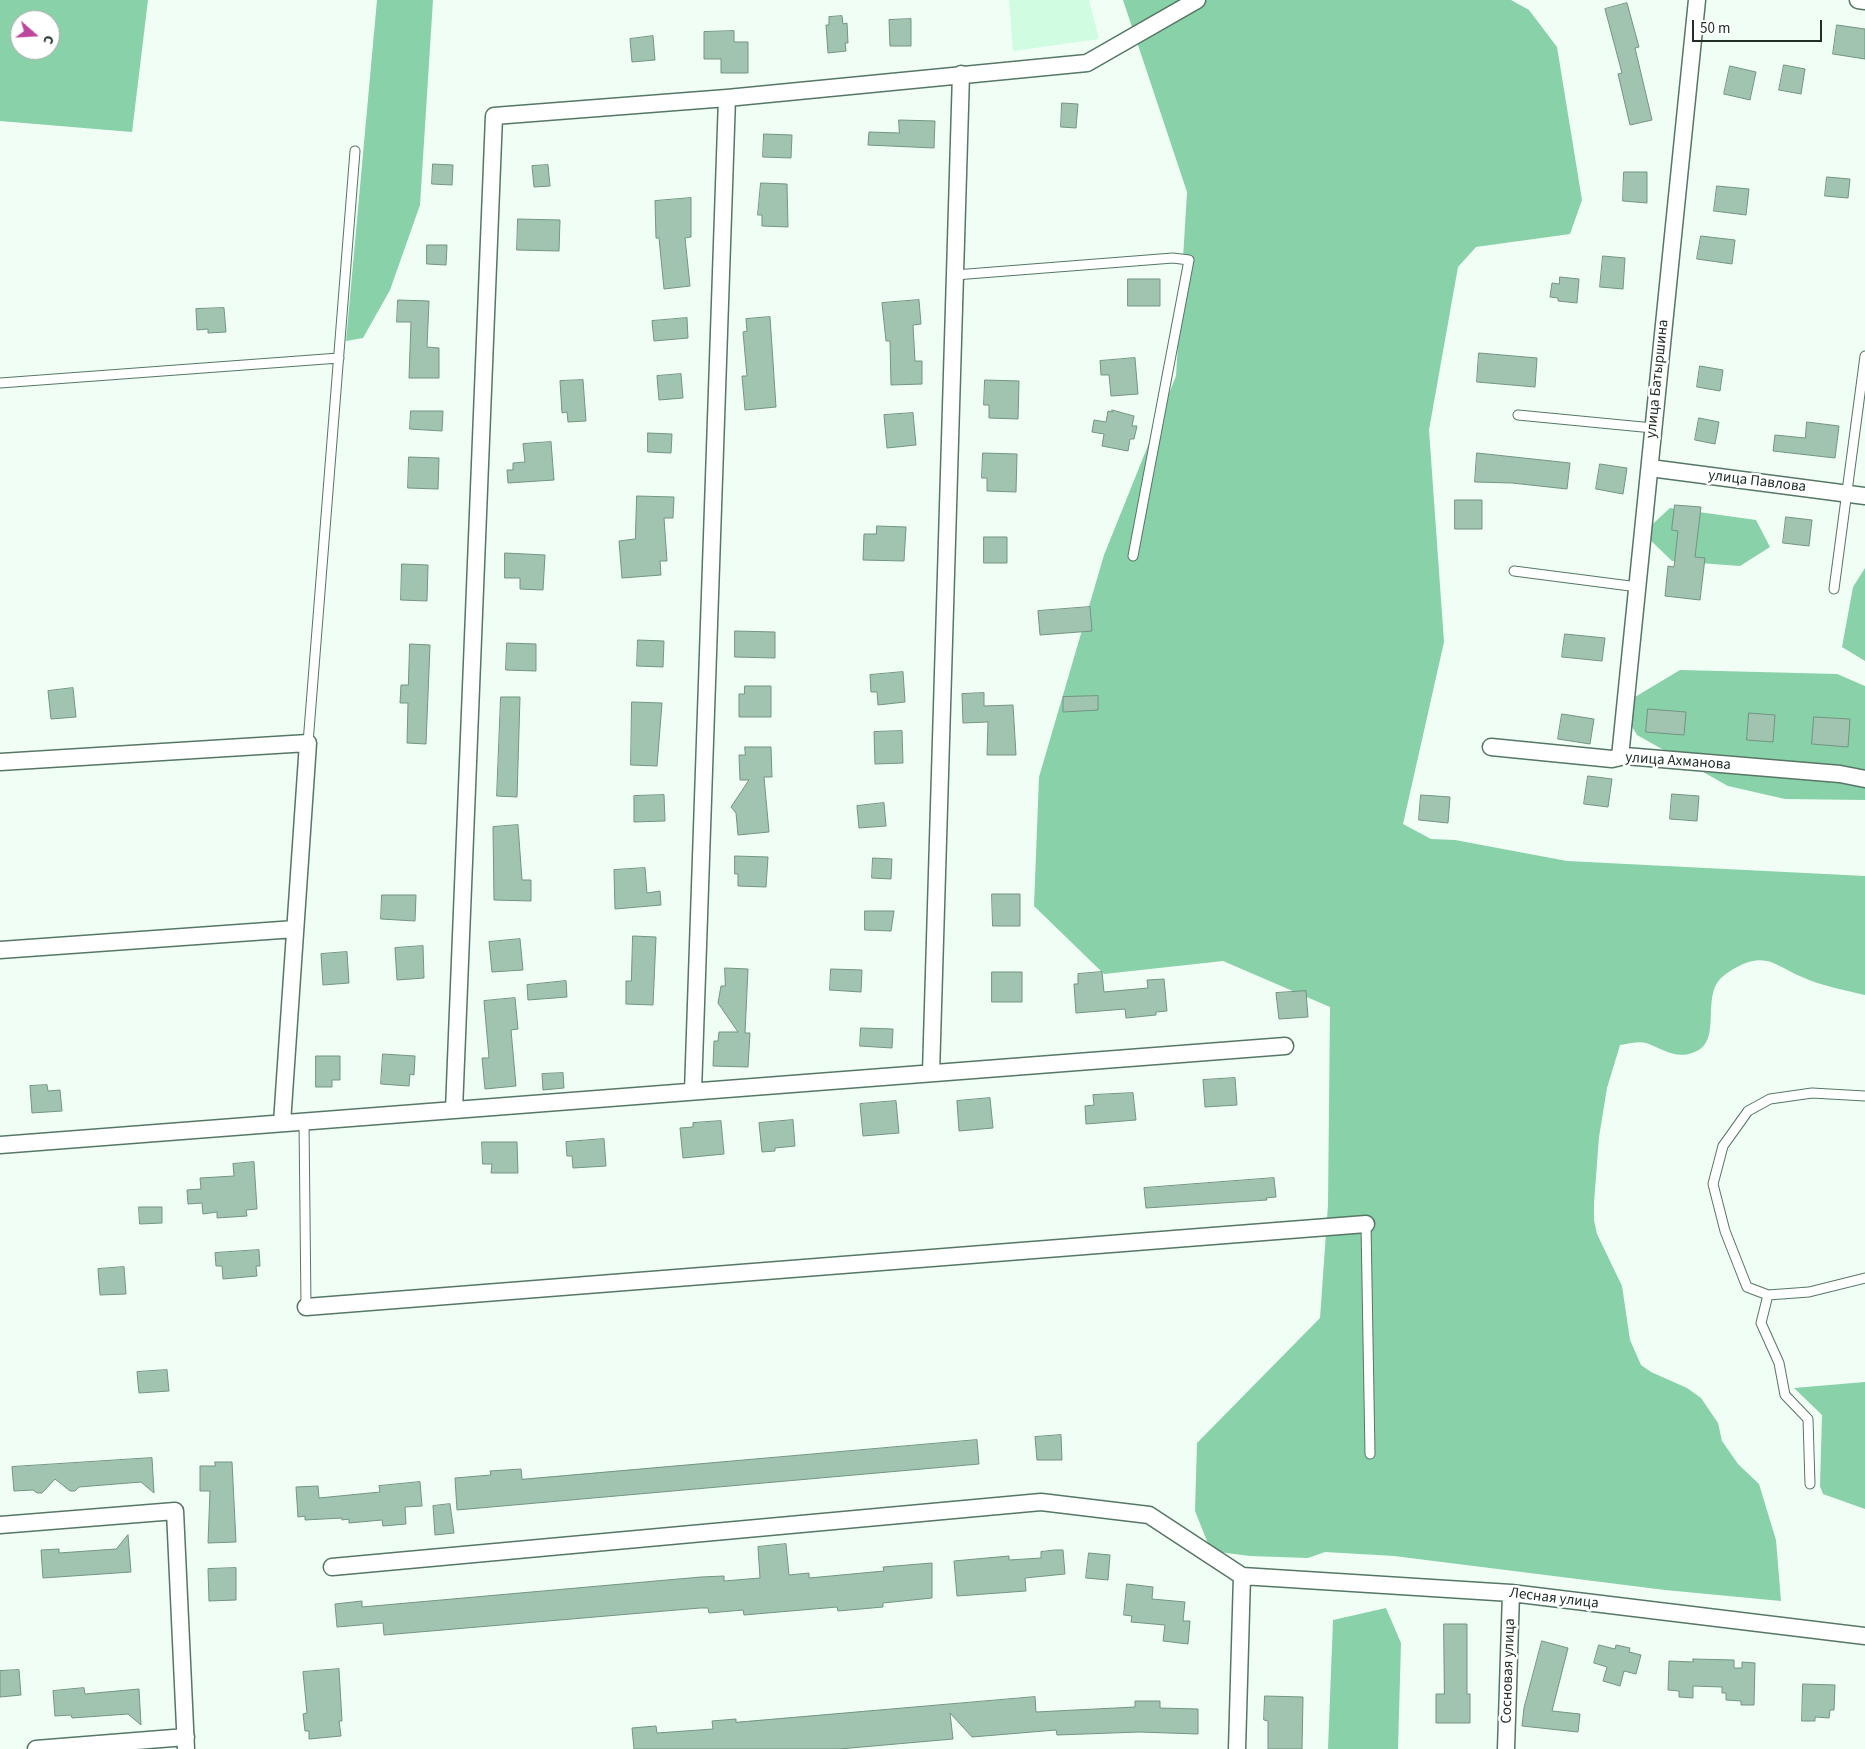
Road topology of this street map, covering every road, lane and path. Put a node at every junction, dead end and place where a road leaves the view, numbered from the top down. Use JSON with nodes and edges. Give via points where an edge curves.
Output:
{"nodes":[{"id":1,"x":1198,"y":0,"type":"edge"},
{"id":2,"x":1697,"y":0,"type":"edge"},
{"id":3,"x":1858,"y":0,"type":"edge"},
{"id":4,"x":1865,"y":1,"type":"edge"},
{"id":5,"x":961,"y":74,"type":"junction"},
{"id":6,"x":727,"y":98,"type":"junction"},
{"id":7,"x":355,"y":152,"type":"dead end"},
{"id":8,"x":955,"y":275,"type":"junction"},
{"id":9,"x":1865,"y":356,"type":"edge"},
{"id":10,"x":339,"y":358,"type":"junction"},
{"id":11,"x":0,"y":382,"type":"edge"},
{"id":12,"x":1518,"y":415,"type":"dead end"},
{"id":13,"x":1653,"y":428,"type":"junction"},
{"id":14,"x":1650,"y":468,"type":"junction"},
{"id":15,"x":1848,"y":494,"type":"junction"},
{"id":16,"x":1865,"y":496,"type":"edge"},
{"id":17,"x":1133,"y":556,"type":"dead end"},
{"id":18,"x":1514,"y":571,"type":"dead end"},
{"id":19,"x":1638,"y":587,"type":"junction"},
{"id":20,"x":1834,"y":589,"type":"dead end"},
{"id":21,"x":308,"y":743,"type":"junction"},
{"id":22,"x":1492,"y":747,"type":"dead end"},
{"id":23,"x":1620,"y":757,"type":"junction"},
{"id":24,"x":0,"y":762,"type":"edge"},
{"id":25,"x":1865,"y":779,"type":"edge"},
{"id":26,"x":295,"y":929,"type":"junction"},
{"id":27,"x":0,"y":950,"type":"edge"},
{"id":28,"x":1285,"y":1046,"type":"dead end"},
{"id":29,"x":931,"y":1073,"type":"junction"},
{"id":30,"x":693,"y":1092,"type":"junction"},
{"id":31,"x":1865,"y":1096,"type":"edge"},
{"id":32,"x":454,"y":1110,"type":"junction"},
{"id":33,"x":304,"y":1122,"type":"junction"},
{"id":34,"x":282,"y":1123,"type":"junction"},
{"id":35,"x":0,"y":1145,"type":"edge"},
{"id":36,"x":1366,"y":1224,"type":"joint"},
{"id":37,"x":1865,"y":1278,"type":"edge"},
{"id":38,"x":1768,"y":1295,"type":"junction"},
{"id":39,"x":306,"y":1307,"type":"joint"},
{"id":40,"x":1370,"y":1454,"type":"dead end"},
{"id":41,"x":1810,"y":1484,"type":"dead end"},
{"id":42,"x":0,"y":1525,"type":"edge"},
{"id":43,"x":332,"y":1567,"type":"dead end"},
{"id":44,"x":1242,"y":1576,"type":"junction"},
{"id":45,"x":1511,"y":1593,"type":"junction"},
{"id":46,"x":1865,"y":1636,"type":"edge"},
{"id":47,"x":186,"y":1743,"type":"edge"},
{"id":48,"x":36,"y":1749,"type":"edge"},
{"id":49,"x":1237,"y":1749,"type":"edge"},
{"id":50,"x":1506,"y":1749,"type":"edge"}],
"edges":[{"from":1,"to":5,"type":"street","via":[[1087,62]]},
{"from":2,"to":13,"type":"street","name":"улица Батыршина"},
{"from":3,"to":4,"type":"street"},
{"from":5,"to":6,"type":"street"},
{"from":5,"to":8,"type":"street"},
{"from":6,"to":30,"type":"street"},
{"from":6,"to":32,"type":"street","via":[[494,116]]},
{"from":7,"to":10,"type":"lane"},
{"from":8,"to":17,"type":"lane","via":[[1173,258],[1189,260]]},
{"from":8,"to":29,"type":"street"},
{"from":9,"to":15,"type":"lane"},
{"from":10,"to":11,"type":"lane"},
{"from":10,"to":21,"type":"lane"},
{"from":12,"to":13,"type":"lane"},
{"from":13,"to":14,"type":"street","name":"улица Батыршина"},
{"from":14,"to":15,"type":"street","name":"улица Павлова"},
{"from":14,"to":19,"type":"street","name":"улица Батыршина"},
{"from":15,"to":16,"type":"street","name":"улица Павлова"},
{"from":15,"to":20,"type":"lane"},
{"from":18,"to":19,"type":"lane"},
{"from":19,"to":23,"type":"street","name":"улица Батыршина"},
{"from":21,"to":24,"type":"street"},
{"from":21,"to":26,"type":"street"},
{"from":22,"to":23,"type":"street","name":"улица Ахманова","via":[[1612,759]]},
{"from":23,"to":25,"type":"street","name":"улица Ахманова","via":[[1820,772]]},
{"from":26,"to":27,"type":"street"},
{"from":26,"to":34,"type":"street"},
{"from":28,"to":29,"type":"street"},
{"from":29,"to":30,"type":"street"},
{"from":30,"to":32,"type":"street"},
{"from":31,"to":38,"type":"lane","via":[[1812,1092],[1770,1099],[1748,1111],[1723,1146],[1713,1184],[1725,1231],[1747,1286]]},
{"from":32,"to":33,"type":"street"},
{"from":33,"to":34,"type":"street"},
{"from":33,"to":39,"type":"lane"},
{"from":34,"to":35,"type":"street"},
{"from":36,"to":39,"type":"street"},
{"from":36,"to":40,"type":"lane"},
{"from":37,"to":38,"type":"lane","via":[[1809,1292]]},
{"from":38,"to":41,"type":"lane","via":[[1761,1322],[1779,1363],[1785,1395],[1808,1419]]},
{"from":42,"to":47,"type":"street","via":[[175,1511]]},
{"from":43,"to":44,"type":"street","via":[[1041,1502],[1150,1515]]},
{"from":44,"to":45,"type":"street","name":"Лесная улица"},
{"from":44,"to":49,"type":"street"},
{"from":45,"to":46,"type":"street","name":"Лесная улица"},
{"from":45,"to":50,"type":"street","name":"Сосновая улица"},
{"from":47,"to":48,"type":"street"}]}
